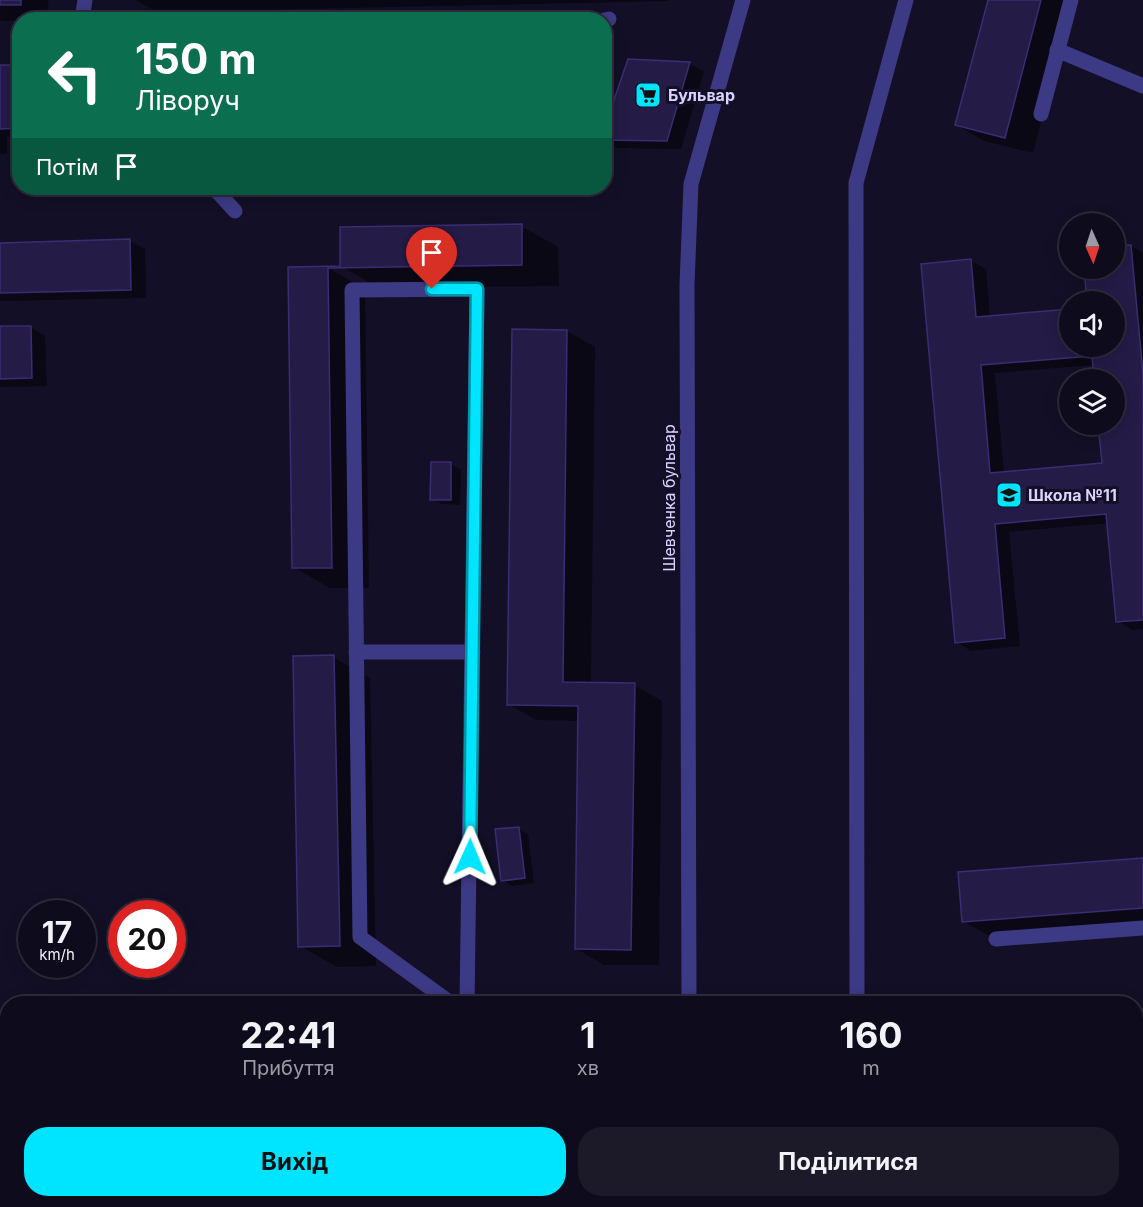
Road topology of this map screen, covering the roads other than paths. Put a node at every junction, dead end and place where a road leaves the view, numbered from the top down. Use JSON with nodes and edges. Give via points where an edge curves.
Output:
{"nodes":[{"id":1,"x":743,"y":0,"type":"edge"},
{"id":2,"x":906,"y":0,"type":"edge"},
{"id":3,"x":1071,"y":0,"type":"edge"},
{"id":4,"x":1057,"y":50,"type":"junction"},
{"id":5,"x":1143,"y":86,"type":"edge"},
{"id":6,"x":1041,"y":114,"type":"dead end"},
{"id":7,"x":220,"y":195,"type":"edge"},
{"id":8,"x":235,"y":211,"type":"dead end"},
{"id":9,"x":356,"y":652,"type":"junction"},
{"id":10,"x":473,"y":652,"type":"junction"},
{"id":11,"x":1143,"y":928,"type":"edge"},
{"id":12,"x":996,"y":939,"type":"dead end"},
{"id":13,"x":441,"y":996,"type":"edge"},
{"id":14,"x":467,"y":996,"type":"edge"},
{"id":15,"x":689,"y":996,"type":"edge"},
{"id":16,"x":857,"y":996,"type":"edge"}],
"edges":[{"from":1,"to":15,"type":"street","name":"Шевченка бульвар","via":[[691,184],[687,285]]},
{"from":2,"to":16,"type":"street","via":[[856,183]]},
{"from":3,"to":4,"type":"street"},
{"from":4,"to":5,"type":"street"},
{"from":4,"to":6,"type":"street"},
{"from":7,"to":8,"type":"street"},
{"from":9,"to":10,"type":"street"},
{"from":9,"to":10,"type":"street","via":[[352,290],[477,289]]},
{"from":9,"to":13,"type":"street","via":[[360,937]]},
{"from":10,"to":14,"type":"street"},
{"from":11,"to":12,"type":"street"}]}
